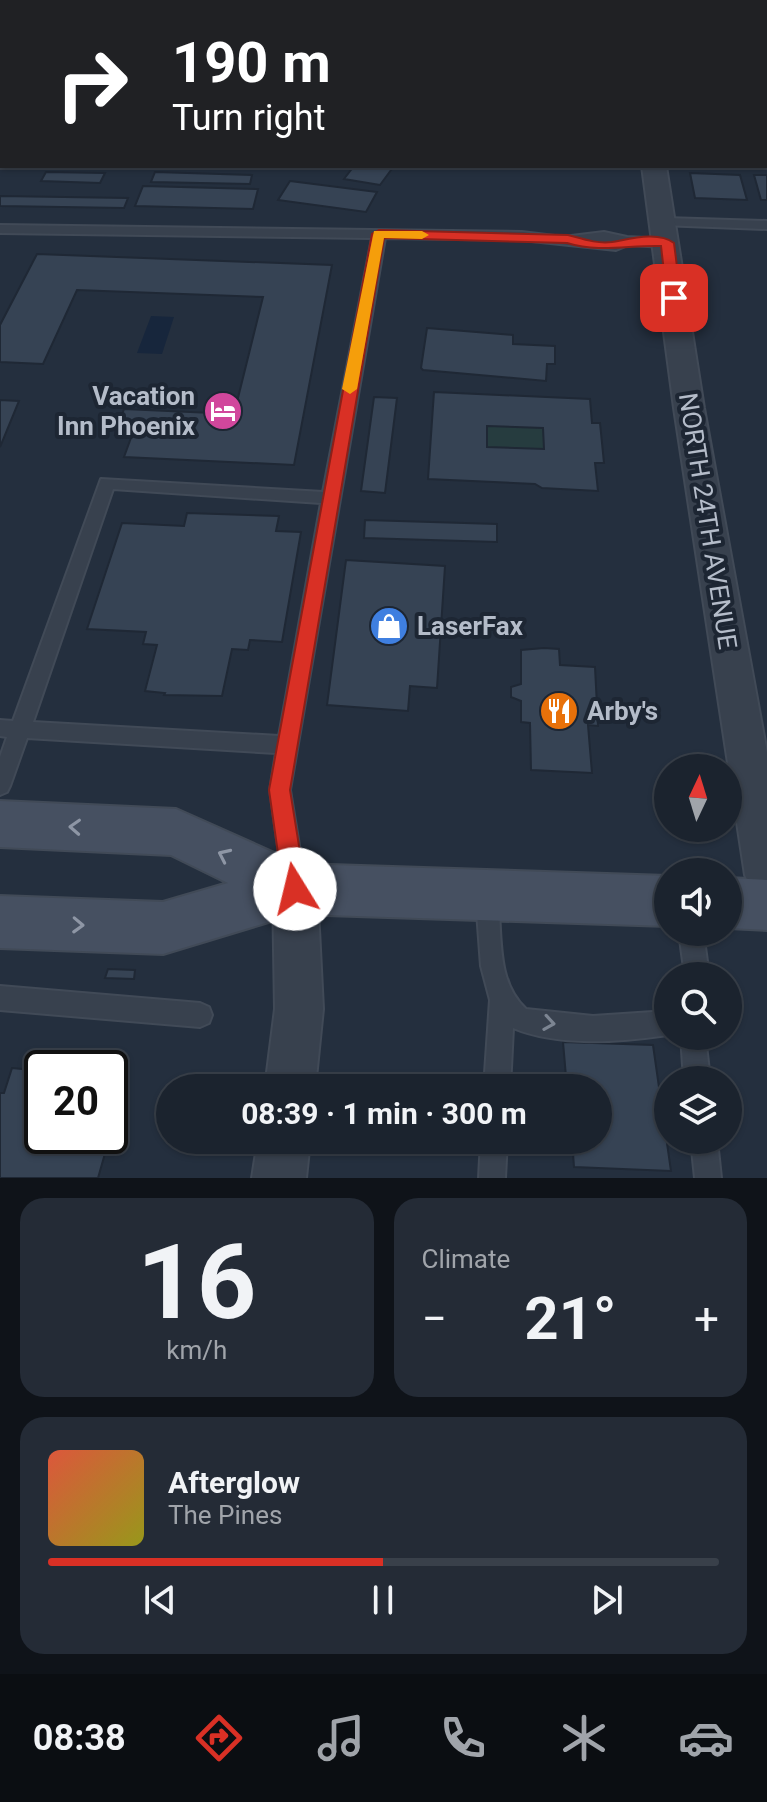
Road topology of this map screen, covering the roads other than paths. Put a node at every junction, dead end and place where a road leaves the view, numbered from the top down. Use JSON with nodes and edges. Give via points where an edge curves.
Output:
{"nodes":[{"id":1,"x":654,"y":168,"type":"edge"},
{"id":2,"x":767,"y":225,"type":"edge"},
{"id":3,"x":0,"y":229,"type":"edge"},
{"id":4,"x":666,"y":233,"type":"junction"},
{"id":5,"x":379,"y":234,"type":"junction"},
{"id":6,"x":330,"y":498,"type":"junction"},
{"id":7,"x":10,"y":728,"type":"edge"},
{"id":8,"x":287,"y":745,"type":"junction"},
{"id":9,"x":0,"y":786,"type":"edge"},
{"id":10,"x":0,"y":824,"type":"edge"},
{"id":11,"x":767,"y":875,"type":"edge"},
{"id":12,"x":295,"y":889,"type":"junction"},
{"id":13,"x":487,"y":895,"type":"junction"},
{"id":14,"x":654,"y":901,"type":"edge"},
{"id":15,"x":742,"y":904,"type":"edge"},
{"id":16,"x":767,"y":905,"type":"edge"},
{"id":17,"x":0,"y":922,"type":"edge"},
{"id":18,"x":0,"y":998,"type":"edge"},
{"id":19,"x":502,"y":1000,"type":"junction"},
{"id":20,"x":200,"y":1015,"type":"dead end"},
{"id":21,"x":654,"y":1025,"type":"edge"},
{"id":22,"x":292,"y":1074,"type":"edge"},
{"id":23,"x":498,"y":1074,"type":"edge"},
{"id":24,"x":282,"y":1154,"type":"edge"},
{"id":25,"x":493,"y":1154,"type":"edge"},
{"id":26,"x":705,"y":1154,"type":"edge"},
{"id":27,"x":279,"y":1178,"type":"edge"},
{"id":28,"x":492,"y":1178,"type":"edge"},
{"id":29,"x":708,"y":1178,"type":"edge"}],
"edges":[{"from":1,"to":4,"type":"street","name":"NORTH 24TH AVENUE"},
{"from":2,"to":4,"type":"lane"},
{"from":3,"to":5,"type":"lane"},
{"from":4,"to":5,"type":"lane","via":[[616,246],[568,239]]},
{"from":4,"to":11,"type":"street","name":"NORTH 24TH AVENUE","via":[[689,408]]},
{"from":5,"to":6,"type":"lane"},
{"from":6,"to":7,"type":"lane","via":[[107,483]]},
{"from":6,"to":8,"type":"lane"},
{"from":7,"to":8,"type":"lane"},
{"from":7,"to":9,"type":"lane"},
{"from":8,"to":12,"type":"lane","via":[[280,790]]},
{"from":12,"to":10,"type":"main road","one_way":true,"via":[[176,832]]},
{"from":12,"to":13,"type":"main road"},
{"from":17,"to":12,"type":"main road","one_way":true,"via":[[163,928]]},
{"from":12,"to":22,"type":"street","via":[[299,1009]]},
{"from":13,"to":14,"type":"main road"},
{"from":13,"to":19,"type":"lane"},
{"from":15,"to":16,"type":"main road"},
{"from":18,"to":20,"type":"lane"},
{"from":19,"to":21,"type":"lane","one_way":true,"via":[[518,1018],[622,1028]]},
{"from":19,"to":23,"type":"lane"},
{"from":24,"to":27,"type":"street"},
{"from":25,"to":28,"type":"lane"},
{"from":26,"to":29,"type":"lane"}]}
